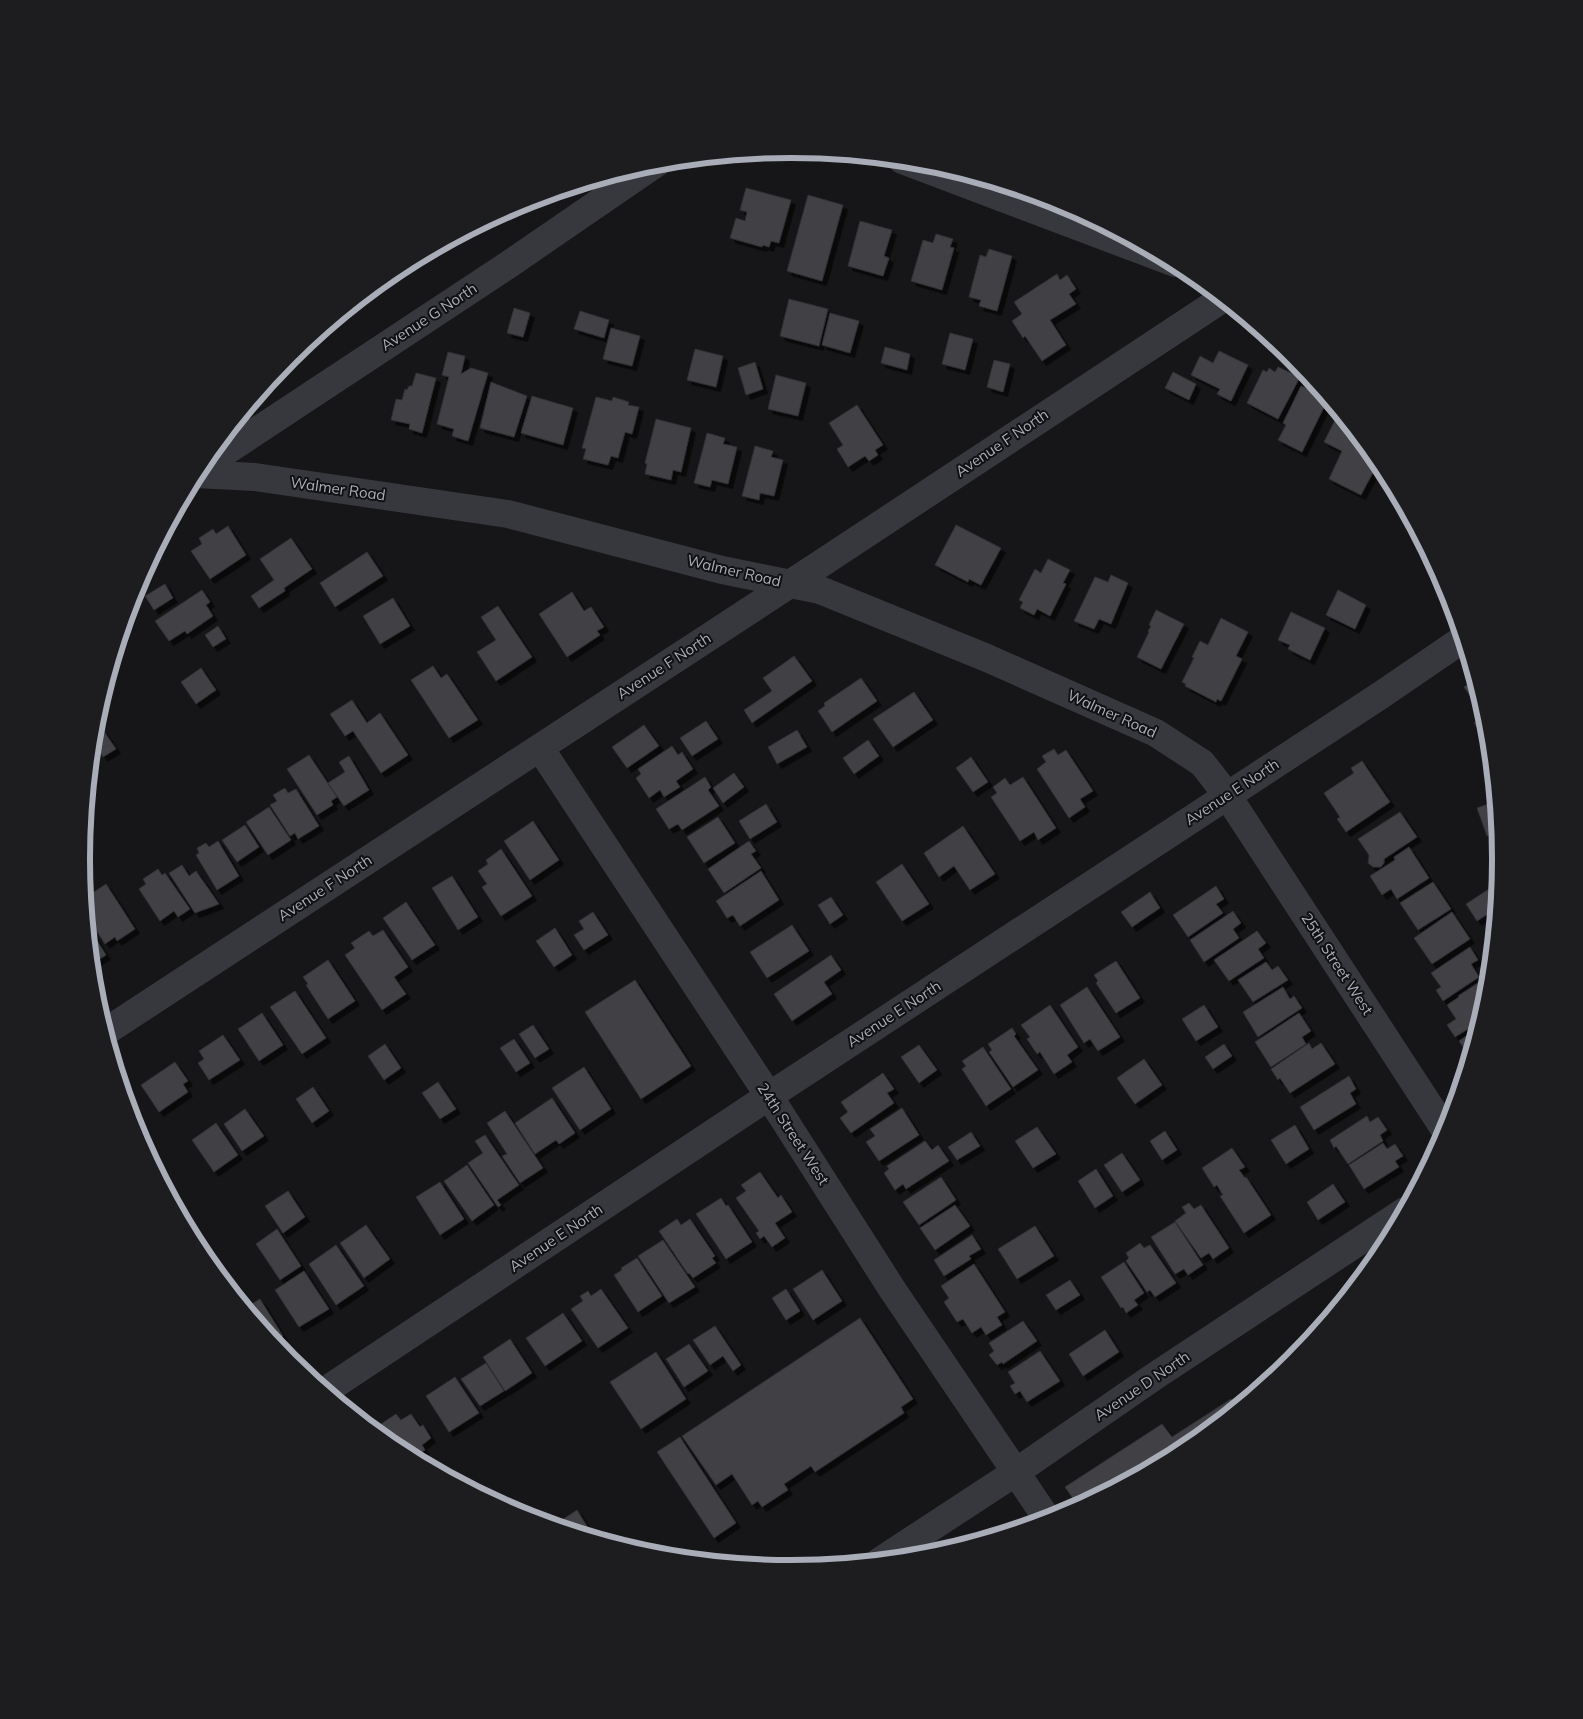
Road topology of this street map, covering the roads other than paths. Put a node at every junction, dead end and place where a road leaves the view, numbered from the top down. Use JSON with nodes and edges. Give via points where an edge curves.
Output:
{"nodes":[{"id":1,"x":937,"y":173,"type":"edge"},
{"id":2,"x":639,"y":175,"type":"edge"},
{"id":3,"x":1134,"y":247,"type":"edge"},
{"id":4,"x":1217,"y":301,"type":"edge"},
{"id":5,"x":217,"y":457,"type":"edge"},
{"id":6,"x":205,"y":474,"type":"edge"},
{"id":7,"x":790,"y":583,"type":"junction"},
{"id":8,"x":1458,"y":642,"type":"edge"},
{"id":9,"x":540,"y":748,"type":"junction"},
{"id":10,"x":1227,"y":795,"type":"junction"},
{"id":11,"x":111,"y":1028,"type":"edge"},
{"id":12,"x":769,"y":1096,"type":"junction"},
{"id":13,"x":1441,"y":1124,"type":"edge"},
{"id":14,"x":1394,"y":1218,"type":"edge"},
{"id":15,"x":330,"y":1388,"type":"edge"},
{"id":16,"x":1016,"y":1472,"type":"junction"},
{"id":17,"x":1044,"y":1514,"type":"edge"},
{"id":18,"x":891,"y":1554,"type":"edge"}],
"edges":[{"from":1,"to":3,"type":"street"},
{"from":2,"to":5,"type":"street","name":"Avenue G North"},
{"from":4,"to":7,"type":"street","name":"Avenue F North"},
{"from":6,"to":7,"type":"street","name":"Walmer Road","via":[[255,476],[508,514],[722,570]]},
{"from":7,"to":9,"type":"street","name":"Avenue F North"},
{"from":7,"to":10,"type":"street","name":"Walmer Road","via":[[845,599],[1156,733],[1202,763]]},
{"from":8,"to":10,"type":"street","name":"Avenue E North"},
{"from":9,"to":11,"type":"street","name":"Avenue F North"},
{"from":9,"to":12,"type":"street","name":"24th Street West"},
{"from":10,"to":12,"type":"street","name":"Avenue E North"},
{"from":10,"to":13,"type":"street","name":"25th Street West"},
{"from":12,"to":15,"type":"street","name":"Avenue E North"},
{"from":12,"to":16,"type":"street","name":"24th Street West","via":[[892,1289]]},
{"from":14,"to":16,"type":"street","name":"Avenue D North"},
{"from":16,"to":17,"type":"street","name":"24th Street West"},
{"from":16,"to":18,"type":"street","name":"Avenue D North"}]}
